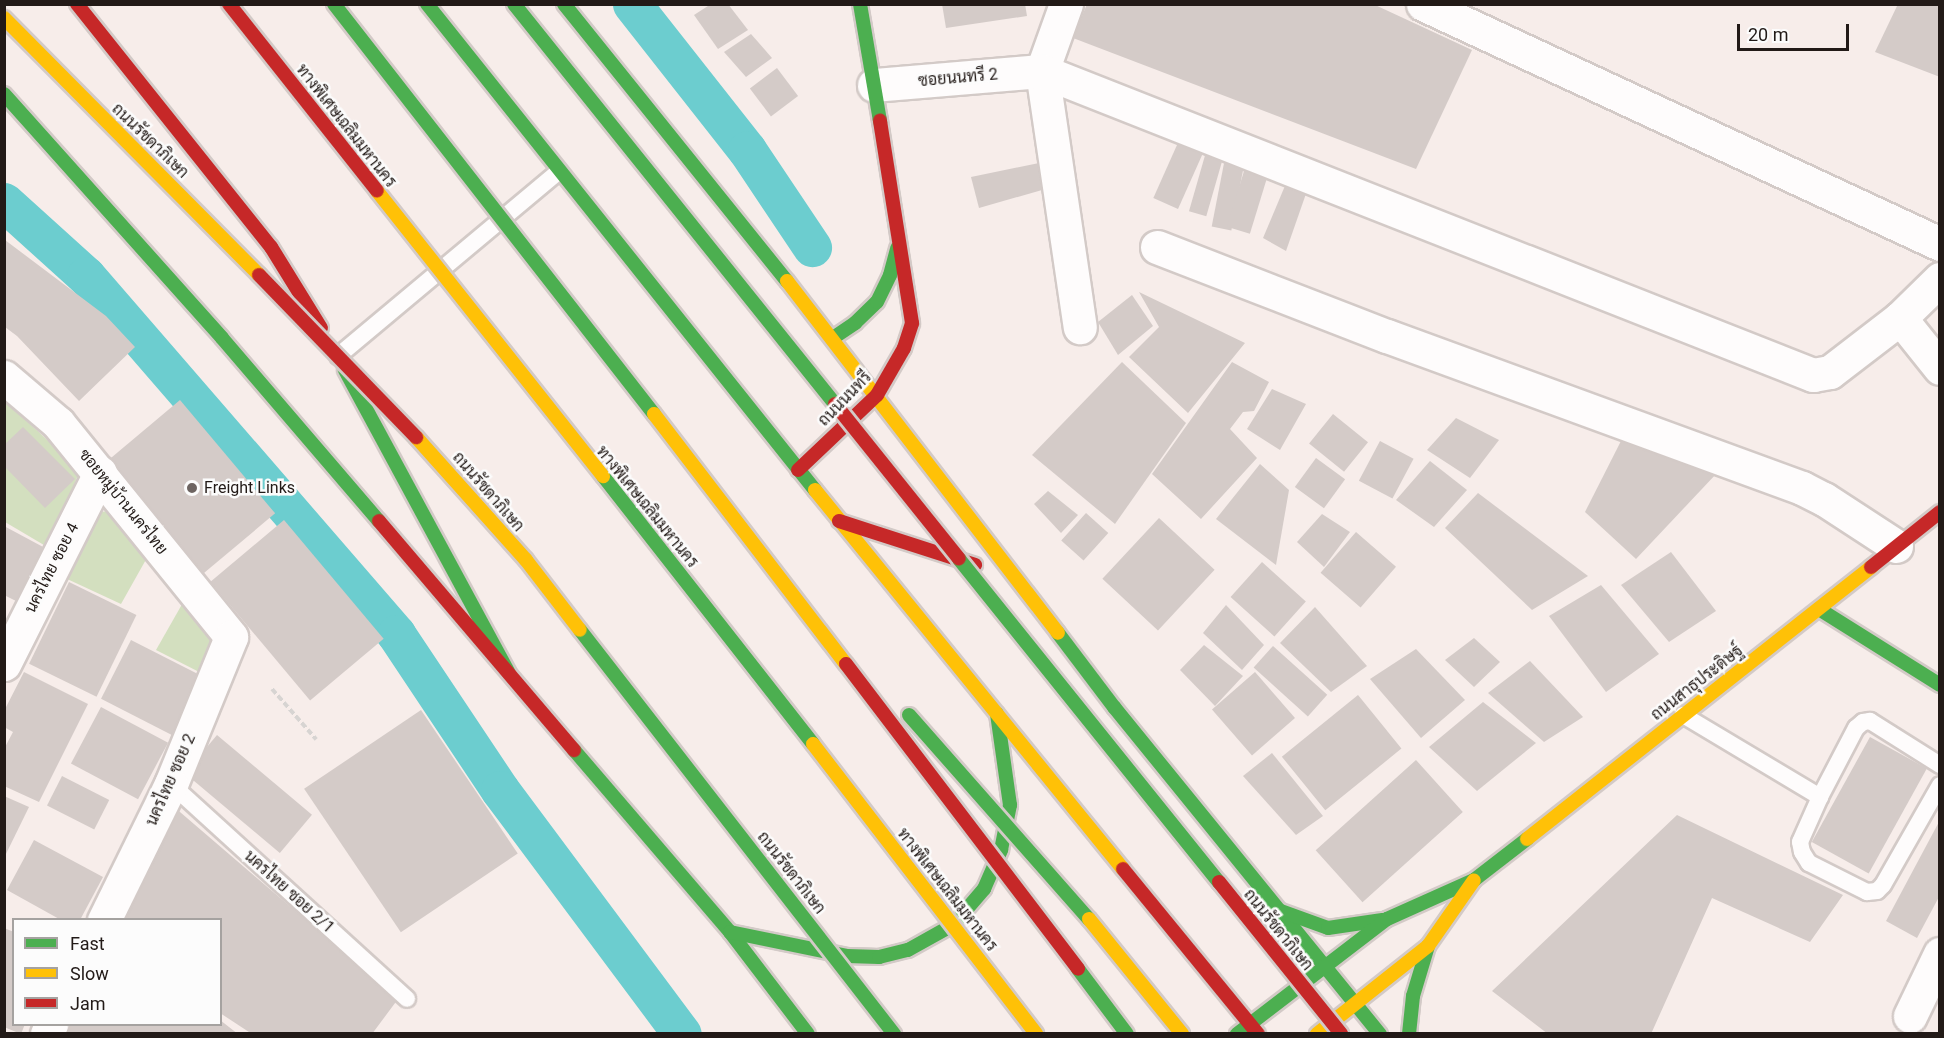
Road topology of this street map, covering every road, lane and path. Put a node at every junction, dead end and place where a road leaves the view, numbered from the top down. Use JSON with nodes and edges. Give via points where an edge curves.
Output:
{"nodes":[{"id":1,"x":77,"y":4,"type":"edge"},
{"id":2,"x":229,"y":4,"type":"edge"},
{"id":3,"x":334,"y":4,"type":"edge"},
{"id":4,"x":427,"y":4,"type":"edge"},
{"id":5,"x":514,"y":4,"type":"edge"},
{"id":6,"x":564,"y":4,"type":"edge"},
{"id":7,"x":860,"y":4,"type":"edge"},
{"id":8,"x":1066,"y":4,"type":"edge"},
{"id":9,"x":1423,"y":4,"type":"edge"},
{"id":10,"x":4,"y":18,"type":"edge"},
{"id":11,"x":1042,"y":71,"type":"junction"},
{"id":12,"x":874,"y":85,"type":"junction"},
{"id":13,"x":4,"y":94,"type":"edge"},
{"id":14,"x":558,"y":172,"type":"junction"},
{"id":15,"x":900,"y":237,"type":"junction"},
{"id":16,"x":1940,"y":244,"type":"edge"},
{"id":17,"x":1157,"y":247,"type":"dead end"},
{"id":18,"x":1940,"y":279,"type":"edge"},
{"id":19,"x":1900,"y":318,"type":"junction"},
{"id":20,"x":1080,"y":327,"type":"dead end"},
{"id":21,"x":833,"y":338,"type":"junction"},
{"id":22,"x":338,"y":356,"type":"junction"},
{"id":23,"x":1940,"y":368,"type":"edge"},
{"id":24,"x":4,"y":377,"type":"edge"},
{"id":25,"x":876,"y":395,"type":"junction"},
{"id":26,"x":798,"y":470,"type":"junction"},
{"id":27,"x":100,"y":473,"type":"junction"},
{"id":28,"x":1940,"y":512,"type":"edge"},
{"id":29,"x":839,"y":521,"type":"junction"},
{"id":30,"x":740,"y":525,"type":"junction"},
{"id":31,"x":1896,"y":546,"type":"junction"},
{"id":32,"x":1016,"y":578,"type":"junction"},
{"id":33,"x":1819,"y":609,"type":"junction"},
{"id":34,"x":231,"y":637,"type":"joint"},
{"id":35,"x":4,"y":664,"type":"edge"},
{"id":36,"x":868,"y":668,"type":"dead end"},
{"id":37,"x":508,"y":672,"type":"junction"},
{"id":38,"x":1940,"y":685,"type":"edge"},
{"id":39,"x":272,"y":689,"type":"dead end"},
{"id":40,"x":899,"y":704,"type":"dead end"},
{"id":41,"x":997,"y":714,"type":"junction"},
{"id":42,"x":1683,"y":715,"type":"junction"},
{"id":43,"x":316,"y":739,"type":"dead end"},
{"id":44,"x":1940,"y":765,"type":"edge"},
{"id":45,"x":171,"y":784,"type":"junction"},
{"id":46,"x":1940,"y":784,"type":"edge"},
{"id":47,"x":1820,"y":797,"type":"junction"},
{"id":48,"x":895,"y":850,"type":"junction"},
{"id":49,"x":1474,"y":880,"type":"junction"},
{"id":50,"x":1281,"y":911,"type":"junction"},
{"id":51,"x":105,"y":918,"type":"edge"},
{"id":52,"x":1387,"y":919,"type":"junction"},
{"id":53,"x":730,"y":932,"type":"junction"},
{"id":54,"x":1428,"y":946,"type":"junction"},
{"id":55,"x":1940,"y":954,"type":"edge"},
{"id":56,"x":1325,"y":967,"type":"junction"},
{"id":57,"x":407,"y":999,"type":"dead end"},
{"id":58,"x":1355,"y":1004,"type":"junction"},
{"id":59,"x":1910,"y":1016,"type":"dead end"},
{"id":60,"x":1254,"y":1029,"type":"edge"},
{"id":61,"x":808,"y":1034,"type":"edge"},
{"id":62,"x":894,"y":1034,"type":"edge"},
{"id":63,"x":1019,"y":1034,"type":"edge"},
{"id":64,"x":1036,"y":1034,"type":"edge"},
{"id":65,"x":1126,"y":1034,"type":"edge"},
{"id":66,"x":1182,"y":1034,"type":"edge"},
{"id":67,"x":1237,"y":1034,"type":"edge"},
{"id":68,"x":1317,"y":1034,"type":"edge"},
{"id":69,"x":1341,"y":1034,"type":"edge"},
{"id":70,"x":1380,"y":1034,"type":"edge"},
{"id":71,"x":1410,"y":1034,"type":"edge"}],
"edges":[{"from":1,"to":22,"type":"main road","via":[[271,247]]},
{"from":2,"to":48,"type":"main road","name":"ทางพิเศษเฉลิมมหานคร","bridge":true},
{"from":3,"to":30,"type":"main road","bridge":true},
{"from":4,"to":14,"type":"main road"},
{"from":5,"to":69,"type":"main road","name":"ถนนรัชดาภิเษก","bridge":true},
{"from":6,"to":21,"type":"main road","name":"ถนนรัชดาภิเษก"},
{"from":7,"to":12,"type":"main road","name":"ถนนนนทรี"},
{"from":8,"to":11,"type":"street"},
{"from":9,"to":16,"type":"street"},
{"from":10,"to":62,"type":"main road","name":"ถนนรัชดาภิเษก","bridge":true,"via":[[353,370],[489,519],[611,668]]},
{"from":11,"to":12,"type":"street","name":"ซอยนนทรี 2"},
{"from":11,"to":19,"type":"street","via":[[1813,375],[1830,372]]},
{"from":11,"to":20,"type":"street"},
{"from":12,"to":15,"type":"main road","name":"ถนนนนทรี"},
{"from":13,"to":37,"type":"main road","via":[[222,338]]},
{"from":14,"to":22,"type":"lane"},
{"from":14,"to":26,"type":"main road"},
{"from":15,"to":21,"type":"main road","name":"ถนนนนทรี","via":[[890,275],[877,302]]},
{"from":15,"to":25,"type":"main road","name":"ถนนนนทรี","via":[[912,323],[904,348]]},
{"from":17,"to":31,"type":"street","via":[[1802,488]]},
{"from":18,"to":19,"type":"street"},
{"from":19,"to":23,"type":"street"},
{"from":21,"to":25,"type":"main road","name":"ถนนรัชดาภิเษก"},
{"from":22,"to":37,"type":"main road"},
{"from":24,"to":27,"type":"street","name":"ซอยหมู่บ้านนครไทย","via":[[58,423]]},
{"from":25,"to":26,"type":"main road","name":"ถนนนนทรี"},
{"from":25,"to":32,"type":"main road","name":"ถนนรัชดาภิเษก"},
{"from":26,"to":29,"type":"main road"},
{"from":27,"to":34,"type":"street","name":"ซอยหมู่บ้านนครไทย"},
{"from":27,"to":35,"type":"street","name":"นครไทย ซอย 4"},
{"from":28,"to":31,"type":"main road","name":"ถนนสาธุประดิษฐ์"},
{"from":29,"to":32,"type":"main road"},
{"from":29,"to":41,"type":"main road"},
{"from":30,"to":36,"type":"main road","bridge":true},
{"from":30,"to":65,"type":"main road","bridge":true},
{"from":31,"to":33,"type":"main road","name":"ถนนสาธุประดิษฐ์"},
{"from":32,"to":50,"type":"main road","name":"ถนนรัชดาภิเษก","via":[[1114,707]]},
{"from":33,"to":38,"type":"main road"},
{"from":33,"to":42,"type":"main road","name":"ถนนสาธุประดิษฐ์"},
{"from":34,"to":45,"type":"street","name":"นครไทย ซอย 2"},
{"from":37,"to":53,"type":"main road"},
{"from":39,"to":43,"type":"path"},
{"from":40,"to":66,"type":"main road","bridge":true,"via":[[1059,883]]},
{"from":41,"to":53,"type":"main road","via":[[1010,805],[1001,850],[984,889],[952,925],[908,950],[879,957],[847,956]]},
{"from":41,"to":60,"type":"main road"},
{"from":42,"to":47,"type":"lane"},
{"from":42,"to":49,"type":"main road","name":"ถนนสาธุประดิษฐ์"},
{"from":44,"to":47,"type":"lane","via":[[1870,722],[1863,722],[1856,728]]},
{"from":45,"to":51,"type":"street","name":"นครไทย ซอย 2"},
{"from":45,"to":57,"type":"lane","name":"นครไทย ซอย 2/1"},
{"from":46,"to":47,"type":"lane","via":[[1877,891],[1867,892],[1809,863],[1802,852],[1800,842]]},
{"from":48,"to":63,"type":"main road","bridge":true},
{"from":48,"to":64,"type":"main road","name":"ทางพิเศษเฉลิมมหานคร","bridge":true},
{"from":49,"to":52,"type":"main road","name":"ถนนสาธุประดิษฐ์"},
{"from":49,"to":54,"type":"main road","name":"ถนนสาธุประดิษฐ์"},
{"from":50,"to":52,"type":"main road","via":[[1328,928]]},
{"from":50,"to":56,"type":"main road","name":"ถนนรัชดาภิเษก"},
{"from":52,"to":56,"type":"main road","name":"ถนนสาธุประดิษฐ์"},
{"from":53,"to":61,"type":"main road"},
{"from":54,"to":58,"type":"main road","name":"ถนนสาธุประดิษฐ์"},
{"from":54,"to":71,"type":"main road","via":[[1413,996]]},
{"from":55,"to":59,"type":"street"},
{"from":56,"to":58,"type":"main road","name":"ถนนรัชดาภิเษก"},
{"from":56,"to":60,"type":"main road","name":"ถนนสาธุประดิษฐ์"},
{"from":58,"to":68,"type":"main road","name":"ถนนสาธุประดิษฐ์"},
{"from":58,"to":70,"type":"main road","name":"ถนนรัชดาภิเษก"},
{"from":60,"to":67,"type":"main road","name":"ถนนสาธุประดิษฐ์"}]}
